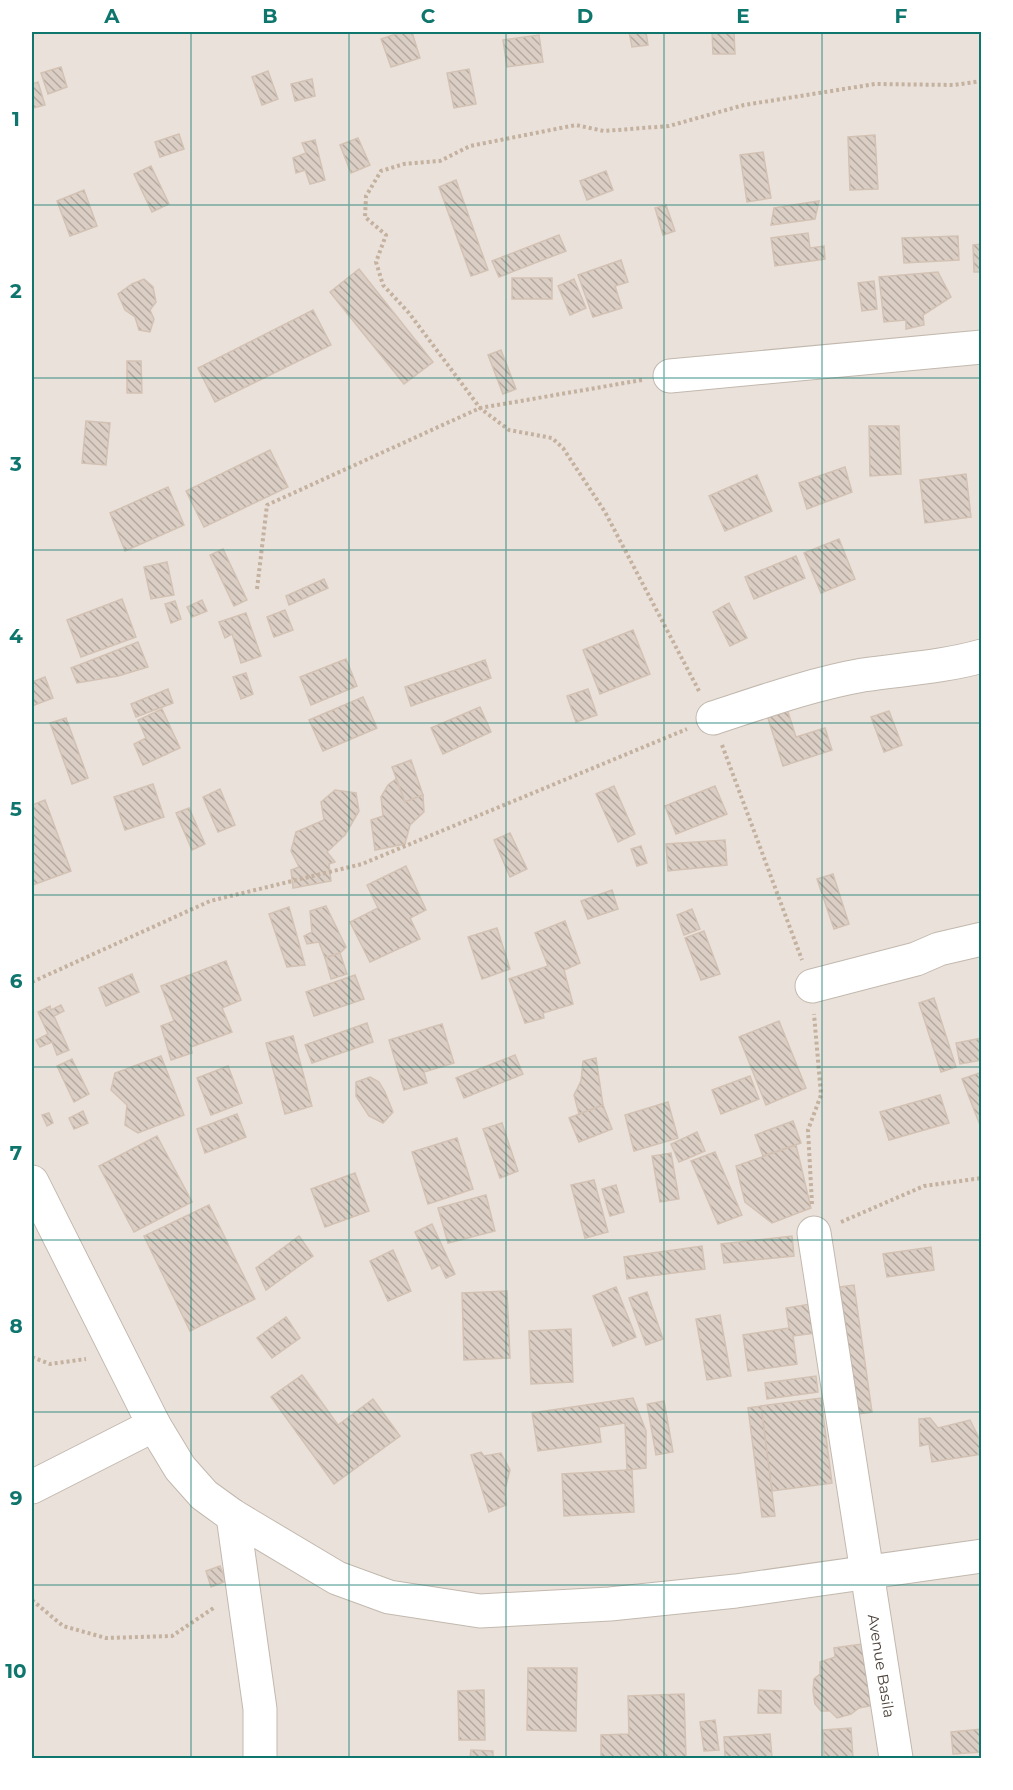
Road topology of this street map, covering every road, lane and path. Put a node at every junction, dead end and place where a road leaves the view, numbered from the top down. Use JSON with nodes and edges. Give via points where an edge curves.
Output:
{"nodes":[{"id":1,"x":981,"y":81,"type":"edge"},
{"id":2,"x":981,"y":347,"type":"edge"},
{"id":3,"x":670,"y":376,"type":"joint"},
{"id":4,"x":480,"y":408,"type":"junction"},
{"id":5,"x":257,"y":589,"type":"dead end"},
{"id":6,"x":981,"y":656,"type":"edge"},
{"id":7,"x":713,"y":718,"type":"junction"},
{"id":8,"x":981,"y":939,"type":"edge"},
{"id":9,"x":32,"y":982,"type":"edge"},
{"id":10,"x":812,"y":986,"type":"junction"},
{"id":11,"x":981,"y":1178,"type":"edge"},
{"id":12,"x":32,"y":1182,"type":"edge"},
{"id":13,"x":814,"y":1233,"type":"junction"},
{"id":14,"x":118,"y":1353,"type":"junction"},
{"id":15,"x":32,"y":1357,"type":"edge"},
{"id":16,"x":154,"y":1425,"type":"junction"},
{"id":17,"x":32,"y":1487,"type":"edge"},
{"id":18,"x":233,"y":1516,"type":"junction"},
{"id":19,"x":981,"y":1556,"type":"edge"},
{"id":20,"x":867,"y":1573,"type":"junction"},
{"id":21,"x":243,"y":1589,"type":"junction"},
{"id":22,"x":32,"y":1600,"type":"edge"},
{"id":23,"x":260,"y":1758,"type":"edge"},
{"id":24,"x":896,"y":1758,"type":"edge"}],
"edges":[{"from":1,"to":4,"type":"path","via":[[954,85],[875,84],[744,105],[669,126],[604,131],[576,125],[470,146],[440,161],[404,164],[381,171],[366,196],[365,217],[386,235],[376,262],[383,285],[409,313]]},
{"from":2,"to":3,"type":"street"},
{"from":3,"to":4,"type":"path"},
{"from":4,"to":5,"type":"path","via":[[267,505]]},
{"from":4,"to":7,"type":"path","via":[[509,430],[552,438],[563,448],[605,512]]},
{"from":6,"to":7,"type":"street","via":[[862,675]]},
{"from":7,"to":9,"type":"path","via":[[362,864],[210,901]]},
{"from":7,"to":10,"type":"path"},
{"from":8,"to":10,"type":"street"},
{"from":10,"to":13,"type":"path","via":[[821,1095],[808,1130]]},
{"from":11,"to":13,"type":"path","via":[[924,1186]]},
{"from":12,"to":14,"type":"street"},
{"from":13,"to":20,"type":"street","name":"Avenue Basila"},
{"from":14,"to":15,"type":"path","via":[[50,1364]]},
{"from":14,"to":16,"type":"street"},
{"from":16,"to":17,"type":"street"},
{"from":16,"to":18,"type":"street","via":[[180,1468],[204,1496]]},
{"from":18,"to":20,"type":"street","via":[[337,1578],[389,1597],[480,1611],[633,1602]]},
{"from":18,"to":21,"type":"street"},
{"from":19,"to":20,"type":"street"},
{"from":20,"to":24,"type":"street","name":"Avenue Basila"},
{"from":21,"to":22,"type":"path","via":[[172,1636],[106,1638],[63,1626]]},
{"from":21,"to":23,"type":"street","via":[[260,1709]]}]}
